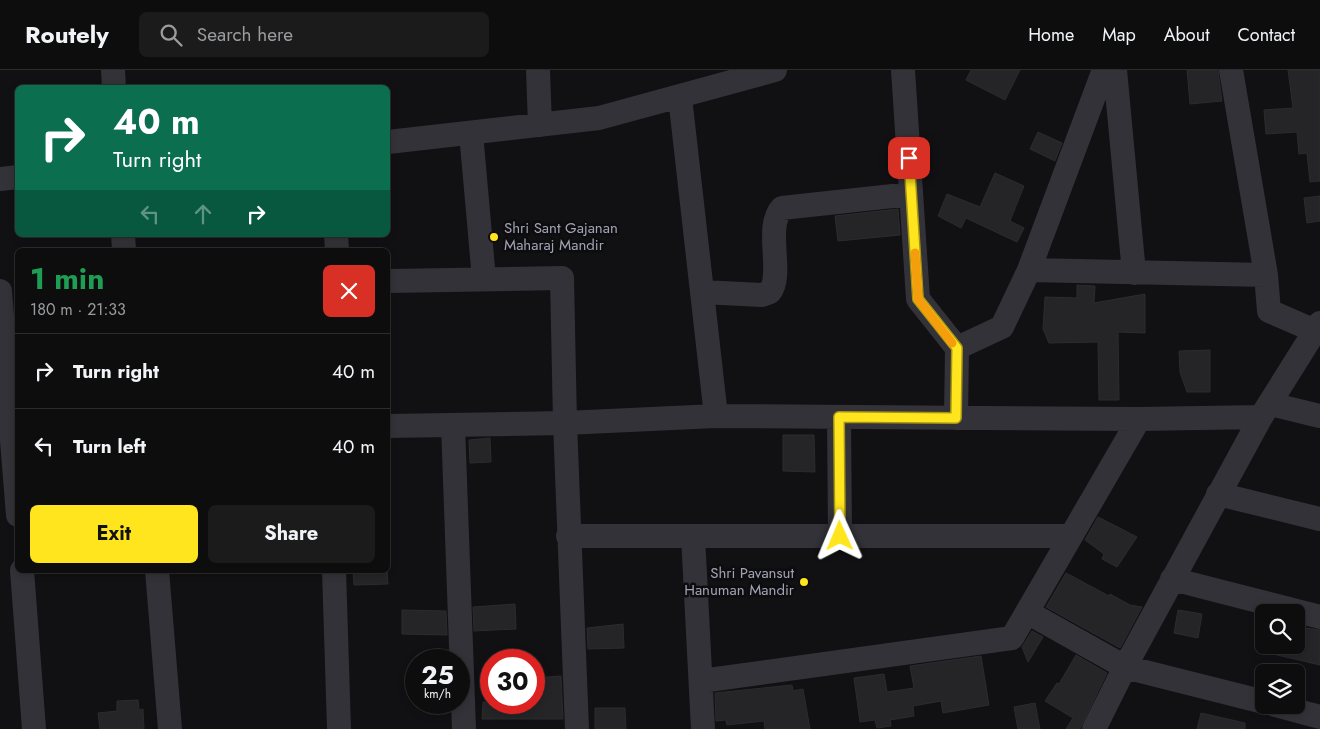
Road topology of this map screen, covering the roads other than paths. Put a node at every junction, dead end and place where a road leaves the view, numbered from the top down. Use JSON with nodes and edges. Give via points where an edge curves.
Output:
{"nodes":[{"id":1,"x":113,"y":70,"type":"edge"},
{"id":2,"x":538,"y":70,"type":"edge"},
{"id":3,"x":775,"y":70,"type":"edge"},
{"id":4,"x":903,"y":70,"type":"edge"},
{"id":5,"x":1232,"y":70,"type":"edge"},
{"id":6,"x":1106,"y":74,"type":"edge"},
{"id":7,"x":114,"y":85,"type":"edge"},
{"id":8,"x":680,"y":97,"type":"junction"},
{"id":9,"x":540,"y":125,"type":"junction"},
{"id":10,"x":471,"y":133,"type":"junction"},
{"id":11,"x":390,"y":142,"type":"edge"},
{"id":12,"x":15,"y":177,"type":"edge"},
{"id":13,"x":0,"y":179,"type":"edge"},
{"id":14,"x":911,"y":194,"type":"junction"},
{"id":15,"x":1029,"y":270,"type":"junction"},
{"id":16,"x":1134,"y":274,"type":"junction"},
{"id":17,"x":1266,"y":275,"type":"junction"},
{"id":18,"x":484,"y":279,"type":"junction"},
{"id":19,"x":390,"y":281,"type":"edge"},
{"id":20,"x":0,"y":291,"type":"edge"},
{"id":21,"x":702,"y":292,"type":"junction"},
{"id":22,"x":1318,"y":329,"type":"edge"},
{"id":23,"x":957,"y":348,"type":"junction"},
{"id":24,"x":12,"y":379,"type":"edge"},
{"id":25,"x":1266,"y":410,"type":"junction"},
{"id":26,"x":716,"y":416,"type":"junction"},
{"id":27,"x":1320,"y":416,"type":"edge"},
{"id":28,"x":839,"y":417,"type":"junction"},
{"id":29,"x":956,"y":418,"type":"junction"},
{"id":30,"x":1139,"y":419,"type":"junction"},
{"id":31,"x":564,"y":423,"type":"junction"},
{"id":32,"x":453,"y":425,"type":"junction"},
{"id":33,"x":390,"y":426,"type":"edge"},
{"id":34,"x":15,"y":447,"type":"edge"},
{"id":35,"x":1218,"y":494,"type":"junction"},
{"id":36,"x":1320,"y":519,"type":"edge"},
{"id":37,"x":568,"y":536,"type":"junction"},
{"id":38,"x":693,"y":536,"type":"junction"},
{"id":39,"x":840,"y":536,"type":"junction"},
{"id":40,"x":1070,"y":536,"type":"junction"},
{"id":41,"x":22,"y":573,"type":"edge"},
{"id":42,"x":157,"y":573,"type":"edge"},
{"id":43,"x":334,"y":573,"type":"edge"},
{"id":44,"x":1172,"y":579,"type":"junction"},
{"id":45,"x":1026,"y":612,"type":"junction"},
{"id":46,"x":1320,"y":617,"type":"edge"},
{"id":47,"x":1124,"y":667,"type":"junction"},
{"id":48,"x":701,"y":681,"type":"junction"},
{"id":49,"x":1255,"y":700,"type":"edge"},
{"id":50,"x":1305,"y":713,"type":"edge"},
{"id":51,"x":1320,"y":717,"type":"edge"},
{"id":52,"x":34,"y":729,"type":"edge"},
{"id":53,"x":170,"y":729,"type":"edge"},
{"id":54,"x":339,"y":729,"type":"edge"},
{"id":55,"x":464,"y":729,"type":"edge"},
{"id":56,"x":577,"y":729,"type":"edge"},
{"id":57,"x":703,"y":729,"type":"edge"},
{"id":58,"x":1094,"y":729,"type":"edge"}],
"edges":[{"from":1,"to":7,"type":"street"},
{"from":2,"to":9,"type":"street"},
{"from":3,"to":8,"type":"street"},
{"from":4,"to":14,"type":"street"},
{"from":5,"to":17,"type":"street"},
{"from":6,"to":15,"type":"street"},
{"from":6,"to":16,"type":"street"},
{"from":8,"to":9,"type":"street","via":[[599,118]]},
{"from":8,"to":21,"type":"street"},
{"from":9,"to":10,"type":"street"},
{"from":10,"to":11,"type":"street"},
{"from":10,"to":18,"type":"street"},
{"from":12,"to":13,"type":"street"},
{"from":14,"to":21,"type":"street","via":[[782,208],[775,219],[774,281],[770,292],[762,295]]},
{"from":14,"to":23,"type":"street","via":[[918,299]]},
{"from":15,"to":16,"type":"street"},
{"from":15,"to":23,"type":"street","via":[[1002,328]]},
{"from":16,"to":17,"type":"street"},
{"from":17,"to":22,"type":"street","via":[[1269,311]]},
{"from":18,"to":19,"type":"street"},
{"from":18,"to":31,"type":"street","via":[[562,278]]},
{"from":20,"to":24,"type":"street"},
{"from":21,"to":26,"type":"street"},
{"from":22,"to":25,"type":"street"},
{"from":23,"to":29,"type":"street"},
{"from":24,"to":34,"type":"street"},
{"from":25,"to":27,"type":"street"},
{"from":25,"to":30,"type":"street"},
{"from":25,"to":35,"type":"street"},
{"from":26,"to":28,"type":"street"},
{"from":26,"to":31,"type":"street"},
{"from":28,"to":29,"type":"street"},
{"from":28,"to":39,"type":"street"},
{"from":29,"to":30,"type":"street"},
{"from":30,"to":40,"type":"street"},
{"from":31,"to":32,"type":"street"},
{"from":31,"to":37,"type":"street"},
{"from":32,"to":33,"type":"street"},
{"from":32,"to":55,"type":"street"},
{"from":35,"to":36,"type":"street"},
{"from":35,"to":44,"type":"street"},
{"from":37,"to":38,"type":"street"},
{"from":37,"to":56,"type":"street"},
{"from":38,"to":39,"type":"street"},
{"from":38,"to":48,"type":"street"},
{"from":39,"to":40,"type":"street"},
{"from":40,"to":45,"type":"street"},
{"from":41,"to":52,"type":"street"},
{"from":42,"to":53,"type":"street"},
{"from":43,"to":54,"type":"street"},
{"from":44,"to":46,"type":"street"},
{"from":44,"to":47,"type":"street"},
{"from":45,"to":47,"type":"street"},
{"from":45,"to":48,"type":"street","via":[[1012,638]]},
{"from":47,"to":49,"type":"street"},
{"from":47,"to":58,"type":"street"},
{"from":48,"to":57,"type":"street"},
{"from":50,"to":51,"type":"street"}]}
